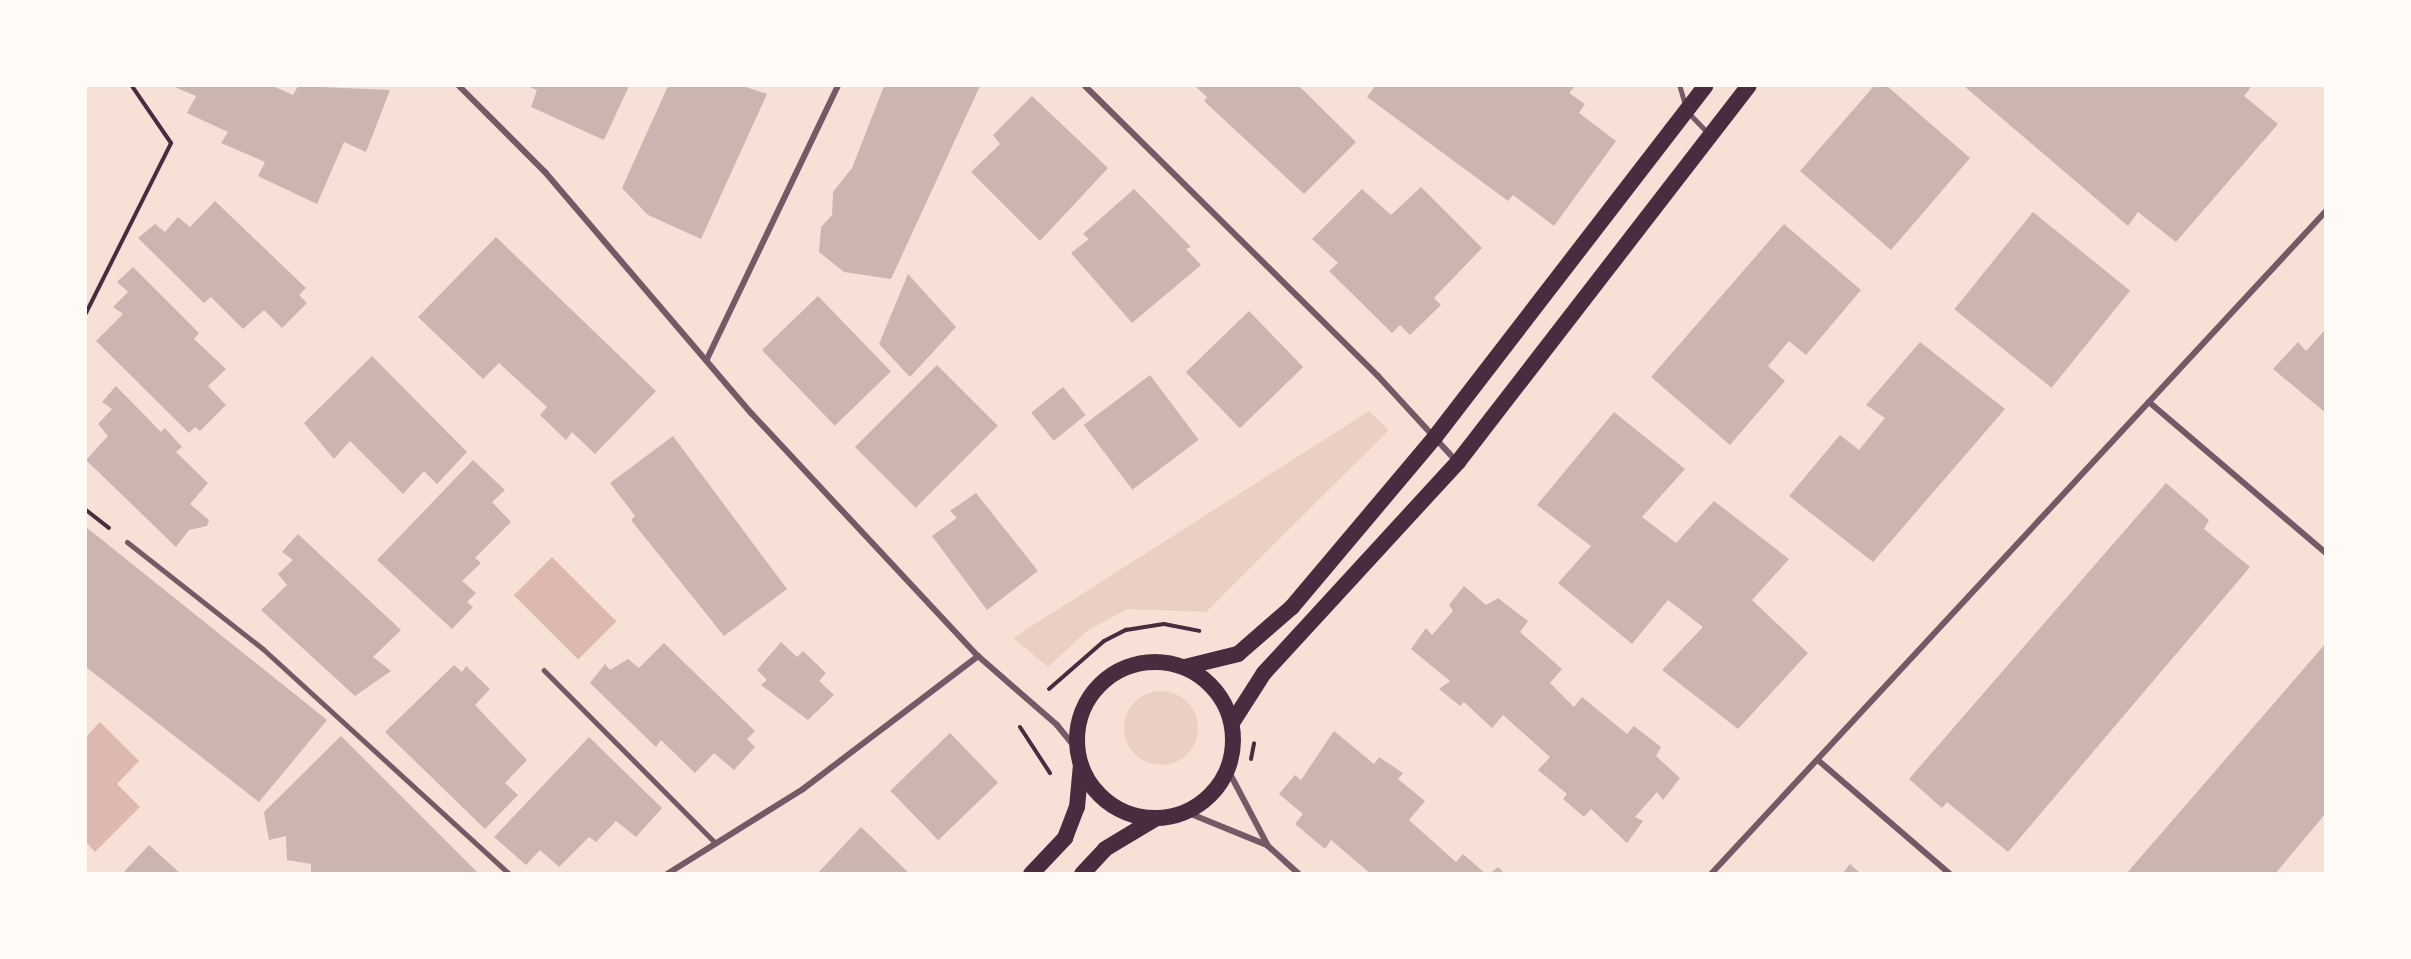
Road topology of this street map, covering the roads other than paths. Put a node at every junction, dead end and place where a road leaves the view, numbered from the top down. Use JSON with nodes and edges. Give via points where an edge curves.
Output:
{"nodes":[{"id":1,"x":459,"y":86,"type":"edge"},
{"id":2,"x":838,"y":86,"type":"edge"},
{"id":3,"x":1085,"y":86,"type":"edge"},
{"id":4,"x":1680,"y":86,"type":"edge"},
{"id":5,"x":1705,"y":86,"type":"edge"},
{"id":6,"x":1749,"y":86,"type":"edge"},
{"id":7,"x":1686,"y":110,"type":"junction"},
{"id":8,"x":1710,"y":135,"type":"junction"},
{"id":9,"x":2325,"y":211,"type":"edge"},
{"id":10,"x":707,"y":359,"type":"junction"},
{"id":11,"x":2149,"y":402,"type":"junction"},
{"id":12,"x":1435,"y":437,"type":"junction"},
{"id":13,"x":1458,"y":462,"type":"junction"},
{"id":14,"x":127,"y":542,"type":"road end"},
{"id":15,"x":2325,"y":553,"type":"edge"},
{"id":16,"x":978,"y":656,"type":"junction"},
{"id":17,"x":1185,"y":667,"type":"junction"},
{"id":18,"x":544,"y":670,"type":"dead end"},
{"id":19,"x":1232,"y":723,"type":"junction"},
{"id":20,"x":1079,"y":757,"type":"junction"},
{"id":21,"x":1819,"y":761,"type":"junction"},
{"id":22,"x":1228,"y":770,"type":"junction"},
{"id":23,"x":1186,"y":812,"type":"junction"},
{"id":24,"x":1155,"y":819,"type":"junction"},
{"id":25,"x":716,"y":843,"type":"junction"},
{"id":26,"x":1268,"y":846,"type":"junction"},
{"id":27,"x":509,"y":873,"type":"edge"},
{"id":28,"x":667,"y":873,"type":"edge"},
{"id":29,"x":1031,"y":873,"type":"edge"},
{"id":30,"x":1082,"y":873,"type":"edge"},
{"id":31,"x":1299,"y":873,"type":"edge"},
{"id":32,"x":1711,"y":873,"type":"edge"},
{"id":33,"x":1950,"y":873,"type":"edge"}],
"edges":[{"from":1,"to":10,"type":"street","via":[[545,172]]},
{"from":2,"to":10,"type":"street"},
{"from":3,"to":12,"type":"street"},
{"from":4,"to":7,"type":"lane"},
{"from":5,"to":7,"type":"highway"},
{"from":6,"to":8,"type":"highway"},
{"from":7,"to":8,"type":"lane"},
{"from":7,"to":12,"type":"highway"},
{"from":8,"to":13,"type":"highway"},
{"from":9,"to":11,"type":"street"},
{"from":10,"to":16,"type":"street","via":[[752,414]]},
{"from":11,"to":15,"type":"street"},
{"from":11,"to":21,"type":"street"},
{"from":12,"to":13,"type":"street"},
{"from":12,"to":17,"type":"highway","via":[[1292,607],[1238,654]]},
{"from":13,"to":19,"type":"highway","via":[[1264,673]]},
{"from":14,"to":27,"type":"street","via":[[263,649]]},
{"from":16,"to":20,"type":"street","via":[[1057,725]]},
{"from":16,"to":25,"type":"street","via":[[803,789]]},
{"from":17,"to":19,"type":"highway","via":[[1207,680]]},
{"from":17,"to":20,"type":"highway","via":[[1158,661],[1132,665],[1107,677],[1082,714]]},
{"from":18,"to":25,"type":"lane"},
{"from":19,"to":22,"type":"highway"},
{"from":20,"to":24,"type":"highway","via":[[1095,791],[1119,810]]},
{"from":20,"to":29,"type":"highway","via":[[1077,807],[1065,838]]},
{"from":21,"to":32,"type":"street"},
{"from":21,"to":33,"type":"street"},
{"from":22,"to":23,"type":"highway","via":[[1211,795]]},
{"from":22,"to":26,"type":"street"},
{"from":23,"to":24,"type":"highway"},
{"from":23,"to":26,"type":"street"},
{"from":24,"to":30,"type":"highway","via":[[1106,849]]},
{"from":25,"to":28,"type":"street"},
{"from":26,"to":31,"type":"street"}]}
